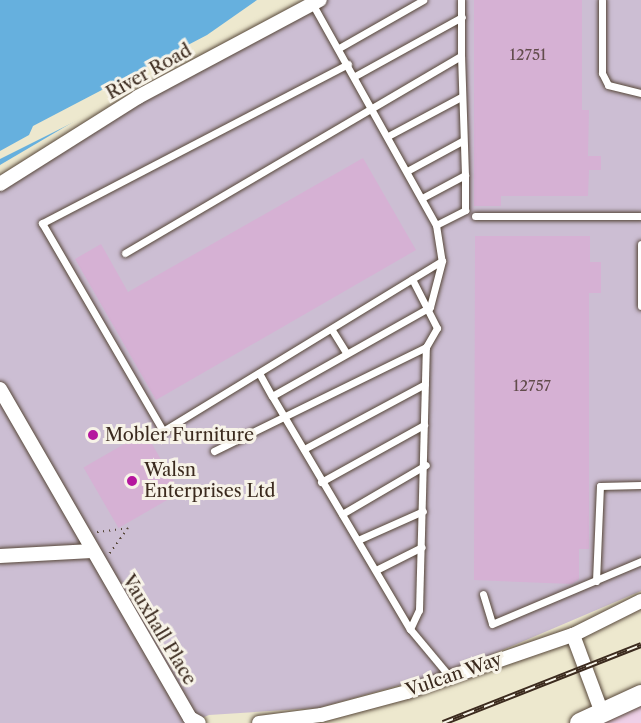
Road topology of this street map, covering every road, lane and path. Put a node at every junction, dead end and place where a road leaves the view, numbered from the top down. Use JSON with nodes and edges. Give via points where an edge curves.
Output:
{"nodes":[{"id":1,"x":423,"y":0,"type":"edge"},
{"id":2,"x":460,"y":0,"type":"edge"},
{"id":3,"x":602,"y":0,"type":"edge"},
{"id":4,"x":317,"y":2,"type":"edge"},
{"id":5,"x":462,"y":17,"type":"junction"},
{"id":6,"x":339,"y":48,"type":"junction"},
{"id":7,"x":461,"y":56,"type":"junction"},
{"id":8,"x":348,"y":64,"type":"junction"},
{"id":9,"x":355,"y":76,"type":"junction"},
{"id":10,"x":641,"y":93,"type":"edge"},
{"id":11,"x":461,"y":97,"type":"junction"},
{"id":12,"x":373,"y":108,"type":"junction"},
{"id":13,"x":388,"y":136,"type":"junction"},
{"id":14,"x":462,"y":141,"type":"junction"},
{"id":15,"x":407,"y":171,"type":"junction"},
{"id":16,"x":465,"y":175,"type":"junction"},
{"id":17,"x":0,"y":184,"type":"edge"},
{"id":18,"x":422,"y":198,"type":"junction"},
{"id":19,"x":475,"y":216,"type":"dead end"},
{"id":20,"x":641,"y":216,"type":"edge"},
{"id":21,"x":436,"y":225,"type":"junction"},
{"id":22,"x":641,"y":244,"type":"edge"},
{"id":23,"x":125,"y":253,"type":"dead end"},
{"id":24,"x":442,"y":261,"type":"junction"},
{"id":25,"x":412,"y":279,"type":"junction"},
{"id":26,"x":641,"y":306,"type":"edge"},
{"id":27,"x":430,"y":307,"type":"junction"},
{"id":28,"x":332,"y":330,"type":"junction"},
{"id":29,"x":426,"y":347,"type":"junction"},
{"id":30,"x":346,"y":352,"type":"junction"},
{"id":31,"x":259,"y":373,"type":"junction"},
{"id":32,"x":425,"y":384,"type":"junction"},
{"id":33,"x":0,"y":389,"type":"edge"},
{"id":34,"x":272,"y":396,"type":"junction"},
{"id":35,"x":284,"y":420,"type":"junction"},
{"id":36,"x":424,"y":425,"type":"junction"},
{"id":37,"x":304,"y":448,"type":"junction"},
{"id":38,"x":214,"y":451,"type":"dead end"},
{"id":39,"x":426,"y":465,"type":"junction"},
{"id":40,"x":321,"y":482,"type":"junction"},
{"id":41,"x":641,"y":485,"type":"edge"},
{"id":42,"x":423,"y":511,"type":"junction"},
{"id":43,"x":342,"y":514,"type":"junction"},
{"id":44,"x":82,"y":534,"type":"junction"},
{"id":45,"x":358,"y":540,"type":"junction"},
{"id":46,"x":422,"y":547,"type":"junction"},
{"id":47,"x":92,"y":552,"type":"junction"},
{"id":48,"x":0,"y":556,"type":"edge"},
{"id":49,"x":641,"y":561,"type":"edge"},
{"id":50,"x":100,"y":565,"type":"junction"},
{"id":51,"x":376,"y":570,"type":"junction"},
{"id":52,"x":596,"y":581,"type":"junction"},
{"id":53,"x":483,"y":594,"type":"dead end"},
{"id":54,"x":641,"y":602,"type":"edge"},
{"id":55,"x":410,"y":628,"type":"junction"},
{"id":56,"x":573,"y":635,"type":"junction"},
{"id":57,"x":450,"y":677,"type":"junction"},
{"id":58,"x":641,"y":695,"type":"edge"},
{"id":59,"x":595,"y":719,"type":"edge"},
{"id":60,"x":199,"y":723,"type":"edge"},
{"id":61,"x":259,"y":723,"type":"edge"}],
"edges":[{"from":1,"to":6,"type":"lane"},
{"from":2,"to":5,"type":"lane"},
{"from":3,"to":10,"type":"lane","via":[[602,73],[608,84]]},
{"from":4,"to":6,"type":"lane"},
{"from":4,"to":17,"type":"street","name":"River Road","via":[[138,97]]},
{"from":5,"to":7,"type":"lane"},
{"from":5,"to":9,"type":"lane"},
{"from":6,"to":8,"type":"lane"},
{"from":7,"to":11,"type":"lane"},
{"from":7,"to":12,"type":"lane"},
{"from":8,"to":9,"type":"lane"},
{"from":8,"to":31,"type":"lane","via":[[42,223],[163,431]]},
{"from":9,"to":12,"type":"lane"},
{"from":11,"to":13,"type":"lane"},
{"from":11,"to":14,"type":"lane"},
{"from":12,"to":13,"type":"lane"},
{"from":12,"to":23,"type":"lane"},
{"from":13,"to":15,"type":"lane"},
{"from":14,"to":15,"type":"lane"},
{"from":14,"to":16,"type":"lane"},
{"from":15,"to":18,"type":"lane"},
{"from":16,"to":18,"type":"lane"},
{"from":16,"to":21,"type":"lane","via":[[465,210]]},
{"from":18,"to":21,"type":"lane"},
{"from":19,"to":20,"type":"lane"},
{"from":21,"to":24,"type":"lane"},
{"from":22,"to":26,"type":"lane"},
{"from":24,"to":25,"type":"lane"},
{"from":24,"to":27,"type":"lane"},
{"from":25,"to":27,"type":"lane"},
{"from":25,"to":28,"type":"lane"},
{"from":27,"to":29,"type":"lane","via":[[437,328]]},
{"from":27,"to":30,"type":"lane"},
{"from":28,"to":30,"type":"lane"},
{"from":28,"to":31,"type":"lane"},
{"from":29,"to":32,"type":"lane"},
{"from":29,"to":35,"type":"lane"},
{"from":30,"to":34,"type":"lane"},
{"from":31,"to":34,"type":"lane"},
{"from":32,"to":36,"type":"lane"},
{"from":32,"to":37,"type":"lane"},
{"from":33,"to":44,"type":"street","name":"Vauxhall Place"},
{"from":34,"to":35,"type":"lane"},
{"from":35,"to":37,"type":"lane"},
{"from":35,"to":38,"type":"lane"},
{"from":36,"to":39,"type":"lane"},
{"from":36,"to":40,"type":"lane"},
{"from":37,"to":40,"type":"lane"},
{"from":39,"to":42,"type":"lane"},
{"from":39,"to":43,"type":"lane"},
{"from":40,"to":43,"type":"lane"},
{"from":41,"to":52,"type":"lane","via":[[600,486]]},
{"from":42,"to":45,"type":"lane"},
{"from":42,"to":46,"type":"lane"},
{"from":43,"to":45,"type":"lane"},
{"from":44,"to":47,"type":"street","name":"Vauxhall Place"},
{"from":44,"to":50,"type":"path","via":[[128,528]]},
{"from":45,"to":51,"type":"lane"},
{"from":46,"to":51,"type":"lane"},
{"from":46,"to":55,"type":"lane","via":[[419,610]]},
{"from":47,"to":48,"type":"street"},
{"from":47,"to":50,"type":"street","name":"Vauxhall Place"},
{"from":49,"to":52,"type":"lane"},
{"from":50,"to":60,"type":"street","name":"Vauxhall Place","via":[[190,718]]},
{"from":51,"to":55,"type":"lane"},
{"from":52,"to":53,"type":"lane","via":[[492,624]]},
{"from":54,"to":56,"type":"street","name":"Vulcan Way"},
{"from":55,"to":57,"type":"lane"},
{"from":56,"to":57,"type":"street","name":"Vulcan Way"},
{"from":56,"to":59,"type":"street"},
{"from":57,"to":61,"type":"street","name":"Vulcan Way","via":[[321,715]]},
{"from":58,"to":59,"type":"street"}]}
